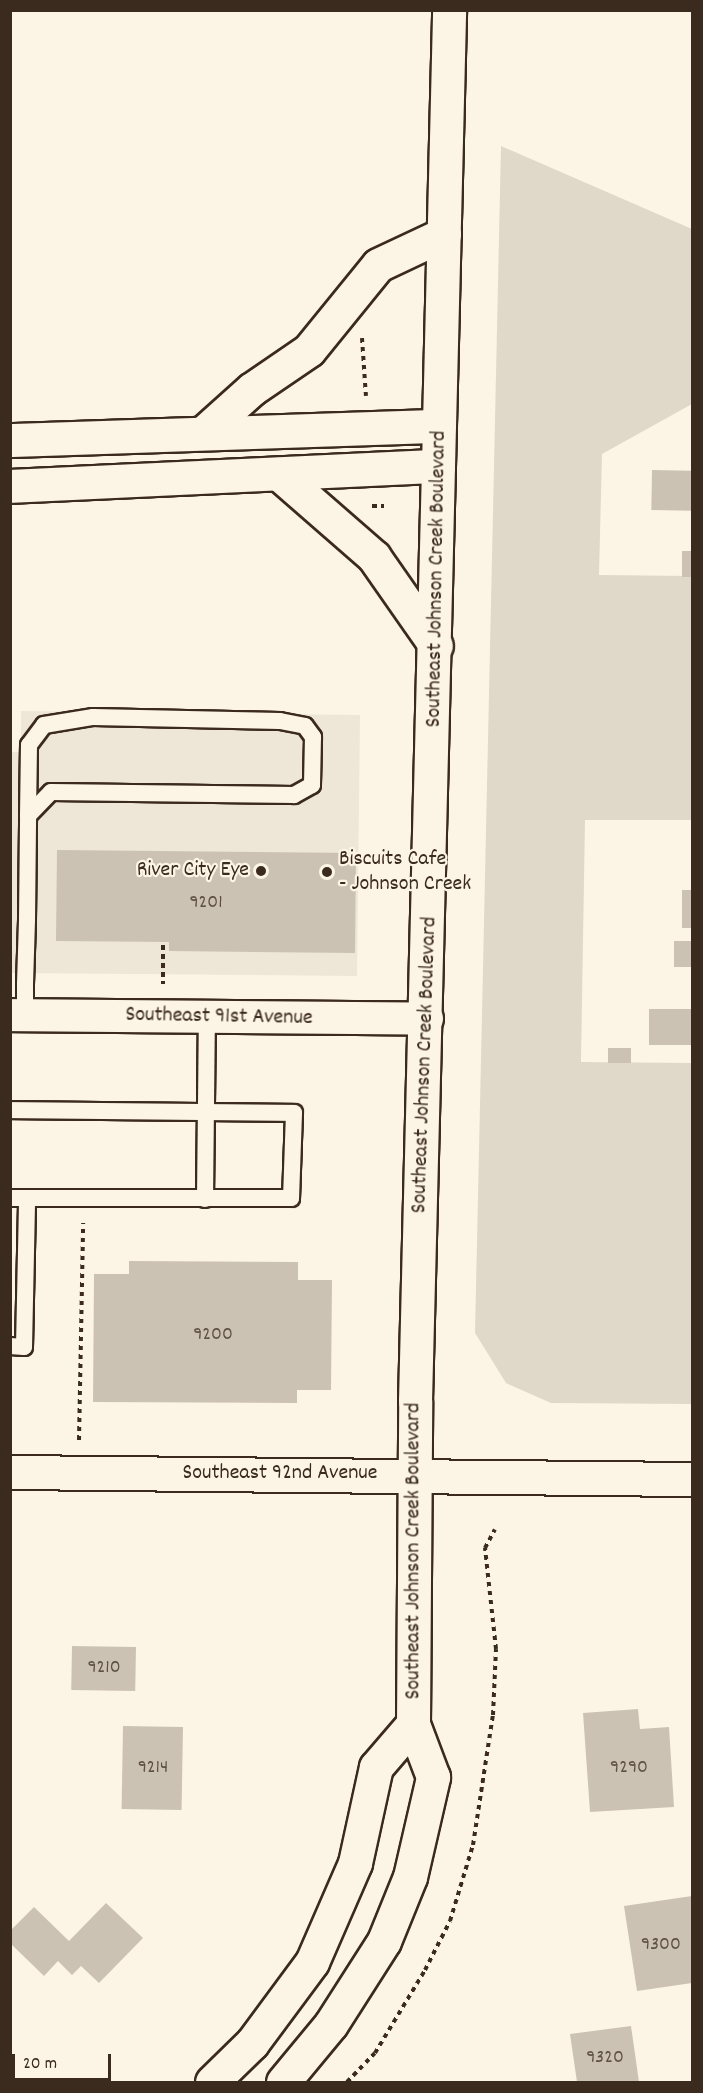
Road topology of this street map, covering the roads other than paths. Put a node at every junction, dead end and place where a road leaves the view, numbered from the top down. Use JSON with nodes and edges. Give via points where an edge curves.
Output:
{"nodes":[{"id":1,"x":449,"y":10,"type":"edge"},
{"id":2,"x":444,"y":234,"type":"junction"},
{"id":3,"x":439,"y":426,"type":"junction"},
{"id":4,"x":204,"y":432,"type":"junction"},
{"id":5,"x":10,"y":440,"type":"edge"},
{"id":6,"x":438,"y":466,"type":"junction"},
{"id":7,"x":279,"y":474,"type":"junction"},
{"id":8,"x":10,"y":486,"type":"edge"},
{"id":9,"x":436,"y":646,"type":"junction"},
{"id":10,"x":28,"y":816,"type":"junction"},
{"id":11,"x":18,"y":1015,"type":"edge"},
{"id":12,"x":207,"y":1017,"type":"junction"},
{"id":13,"x":427,"y":1019,"type":"junction"},
{"id":14,"x":10,"y":1110,"type":"edge"},
{"id":15,"x":206,"y":1113,"type":"junction"},
{"id":16,"x":19,"y":1198,"type":"edge"},
{"id":17,"x":205,"y":1199,"type":"junction"},
{"id":18,"x":10,"y":1346,"type":"edge"},
{"id":19,"x":10,"y":1472,"type":"edge"},
{"id":20,"x":415,"y":1475,"type":"junction"},
{"id":21,"x":693,"y":1479,"type":"edge"},
{"id":22,"x":413,"y":1724,"type":"junction"},
{"id":23,"x":212,"y":2082,"type":"edge"},
{"id":24,"x":283,"y":2082,"type":"edge"}],
"edges":[{"from":1,"to":2,"type":"main road","name":"Southeast Johnson Creek Boulevard"},
{"from":2,"to":3,"type":"main road","name":"Southeast Johnson Creek Boulevard"},
{"from":2,"to":4,"type":"main road","via":[[378,265],[309,350],[252,389]]},
{"from":3,"to":4,"type":"main road"},
{"from":3,"to":6,"type":"main road","name":"Southeast Johnson Creek Boulevard"},
{"from":4,"to":5,"type":"main road"},
{"from":6,"to":7,"type":"main road"},
{"from":6,"to":9,"type":"main road","name":"Southeast Johnson Creek Boulevard"},
{"from":7,"to":8,"type":"main road"},
{"from":7,"to":9,"type":"main road","via":[[374,557]]},
{"from":9,"to":13,"type":"main road","name":"Southeast Johnson Creek Boulevard"},
{"from":10,"to":10,"type":"lane","via":[[51,792],[284,796],[303,792],[315,775],[313,737],[305,726],[280,721],[62,720],[44,725],[29,745]]},
{"from":10,"to":11,"type":"lane"},
{"from":11,"to":12,"type":"street","name":"Southeast 91st Avenue"},
{"from":12,"to":13,"type":"street","name":"Southeast 91st Avenue"},
{"from":12,"to":15,"type":"lane"},
{"from":13,"to":20,"type":"main road","name":"Southeast Johnson Creek Boulevard"},
{"from":14,"to":15,"type":"lane"},
{"from":15,"to":17,"type":"lane"},
{"from":15,"to":17,"type":"lane","via":[[294,1113],[291,1198]]},
{"from":16,"to":17,"type":"lane"},
{"from":16,"to":18,"type":"lane","via":[[24,1347]]},
{"from":19,"to":20,"type":"main road","name":"Southeast 92nd Avenue"},
{"from":20,"to":21,"type":"main road","name":"Southeast 92nd Avenue"},
{"from":20,"to":22,"type":"main road","name":"Southeast Johnson Creek Boulevard"},
{"from":22,"to":23,"type":"main road","name":"Southeast Johnson Creek Boulevard","via":[[375,1767],[355,1863],[312,1962],[252,2043]]},
{"from":22,"to":24,"type":"main road","name":"Southeast Johnson Creek Boulevard","via":[[433,1777],[410,1877],[362,1980]]}]}
